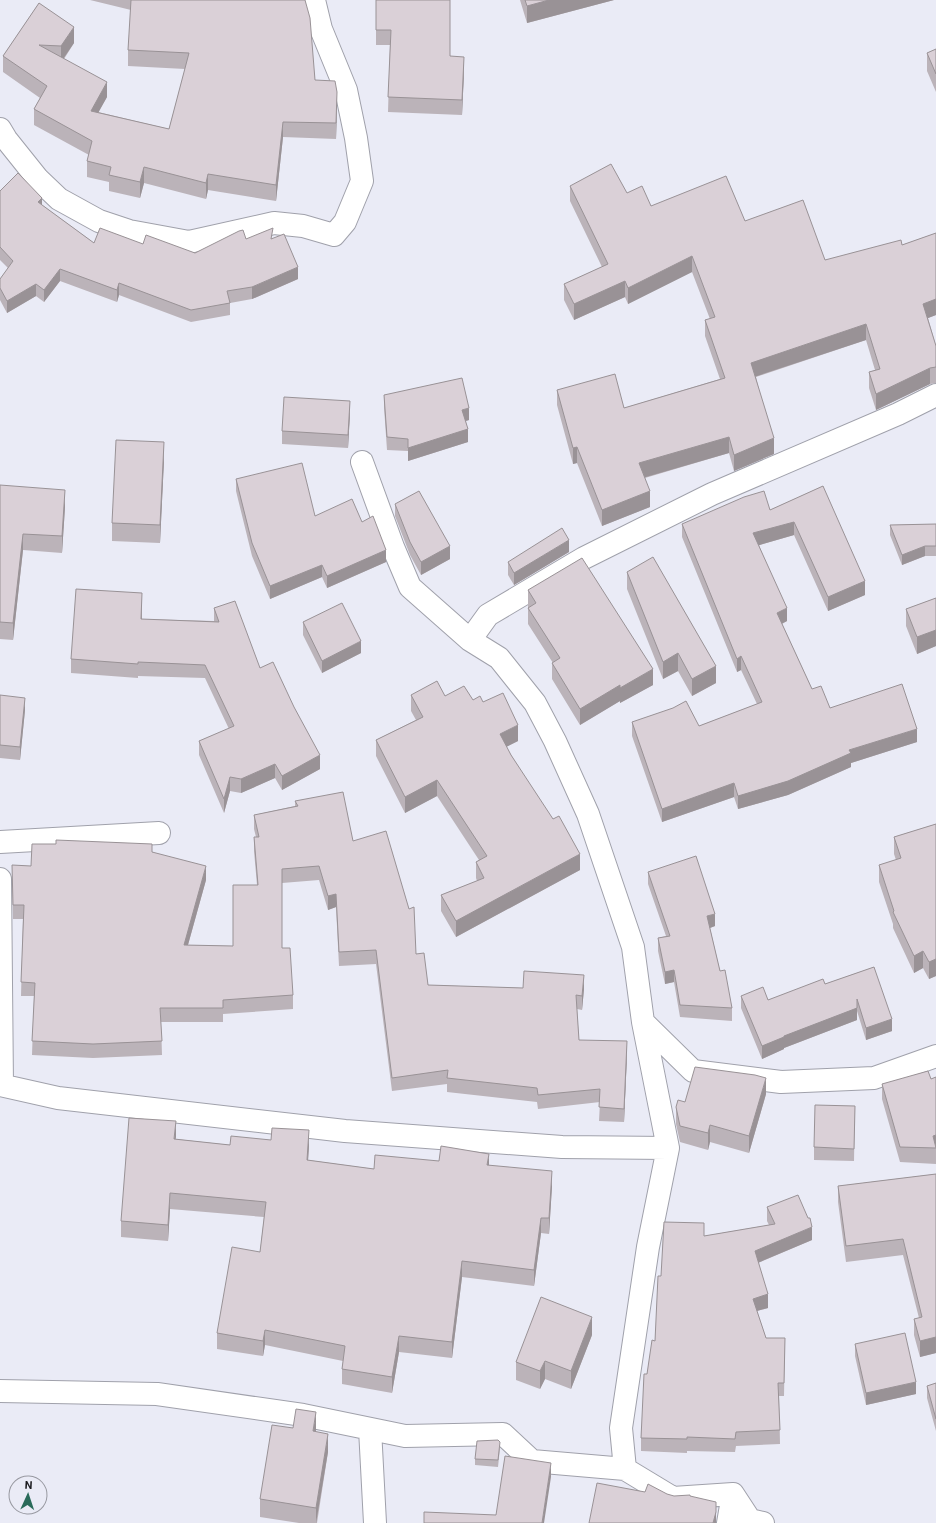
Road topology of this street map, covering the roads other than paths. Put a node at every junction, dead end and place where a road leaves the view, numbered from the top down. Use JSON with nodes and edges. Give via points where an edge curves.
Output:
{"nodes":[{"id":1,"x":314,"y":0,"type":"edge"},
{"id":2,"x":0,"y":129,"type":"edge"},
{"id":3,"x":936,"y":395,"type":"edge"},
{"id":4,"x":362,"y":462,"type":"dead end"},
{"id":5,"x":470,"y":640,"type":"junction"},
{"id":6,"x":159,"y":833,"type":"dead end"},
{"id":7,"x":0,"y":842,"type":"edge"},
{"id":8,"x":0,"y":879,"type":"edge"},
{"id":9,"x":643,"y":1022,"type":"junction"},
{"id":10,"x":936,"y":1056,"type":"edge"},
{"id":11,"x":1,"y":1085,"type":"edge"},
{"id":12,"x":668,"y":1148,"type":"junction"},
{"id":13,"x":0,"y":1391,"type":"edge"},
{"id":14,"x":370,"y":1429,"type":"junction"},
{"id":15,"x":625,"y":1469,"type":"junction"},
{"id":16,"x":733,"y":1494,"type":"junction"},
{"id":17,"x":375,"y":1523,"type":"edge"},
{"id":18,"x":728,"y":1523,"type":"edge"},
{"id":19,"x":764,"y":1523,"type":"edge"}],
"edges":[{"from":1,"to":2,"type":"street","via":[[321,29],[346,90],[362,181],[346,222],[334,235],[303,226],[274,223],[189,242],[129,231],[99,221],[60,199],[38,179]]},
{"from":3,"to":5,"type":"street","via":[[898,414],[712,494],[584,558],[488,615]]},
{"from":4,"to":5,"type":"street","via":[[410,587]]},
{"from":5,"to":9,"type":"street","via":[[499,658],[535,702],[562,756],[588,814],[633,947]]},
{"from":6,"to":7,"type":"street"},
{"from":8,"to":11,"type":"street"},
{"from":9,"to":10,"type":"street","via":[[693,1071],[781,1082],[874,1078]]},
{"from":9,"to":12,"type":"street"},
{"from":11,"to":12,"type":"street","via":[[58,1098],[344,1131],[562,1147]]},
{"from":12,"to":15,"type":"street","via":[[648,1247],[621,1428]]},
{"from":13,"to":14,"type":"street","via":[[157,1394],[303,1415]]},
{"from":14,"to":15,"type":"street","via":[[404,1436],[503,1434],[532,1461]]},
{"from":14,"to":17,"type":"street"},
{"from":15,"to":16,"type":"street","via":[[673,1498]]},
{"from":16,"to":18,"type":"street"},
{"from":16,"to":19,"type":"street","via":[[750,1520]]}]}
